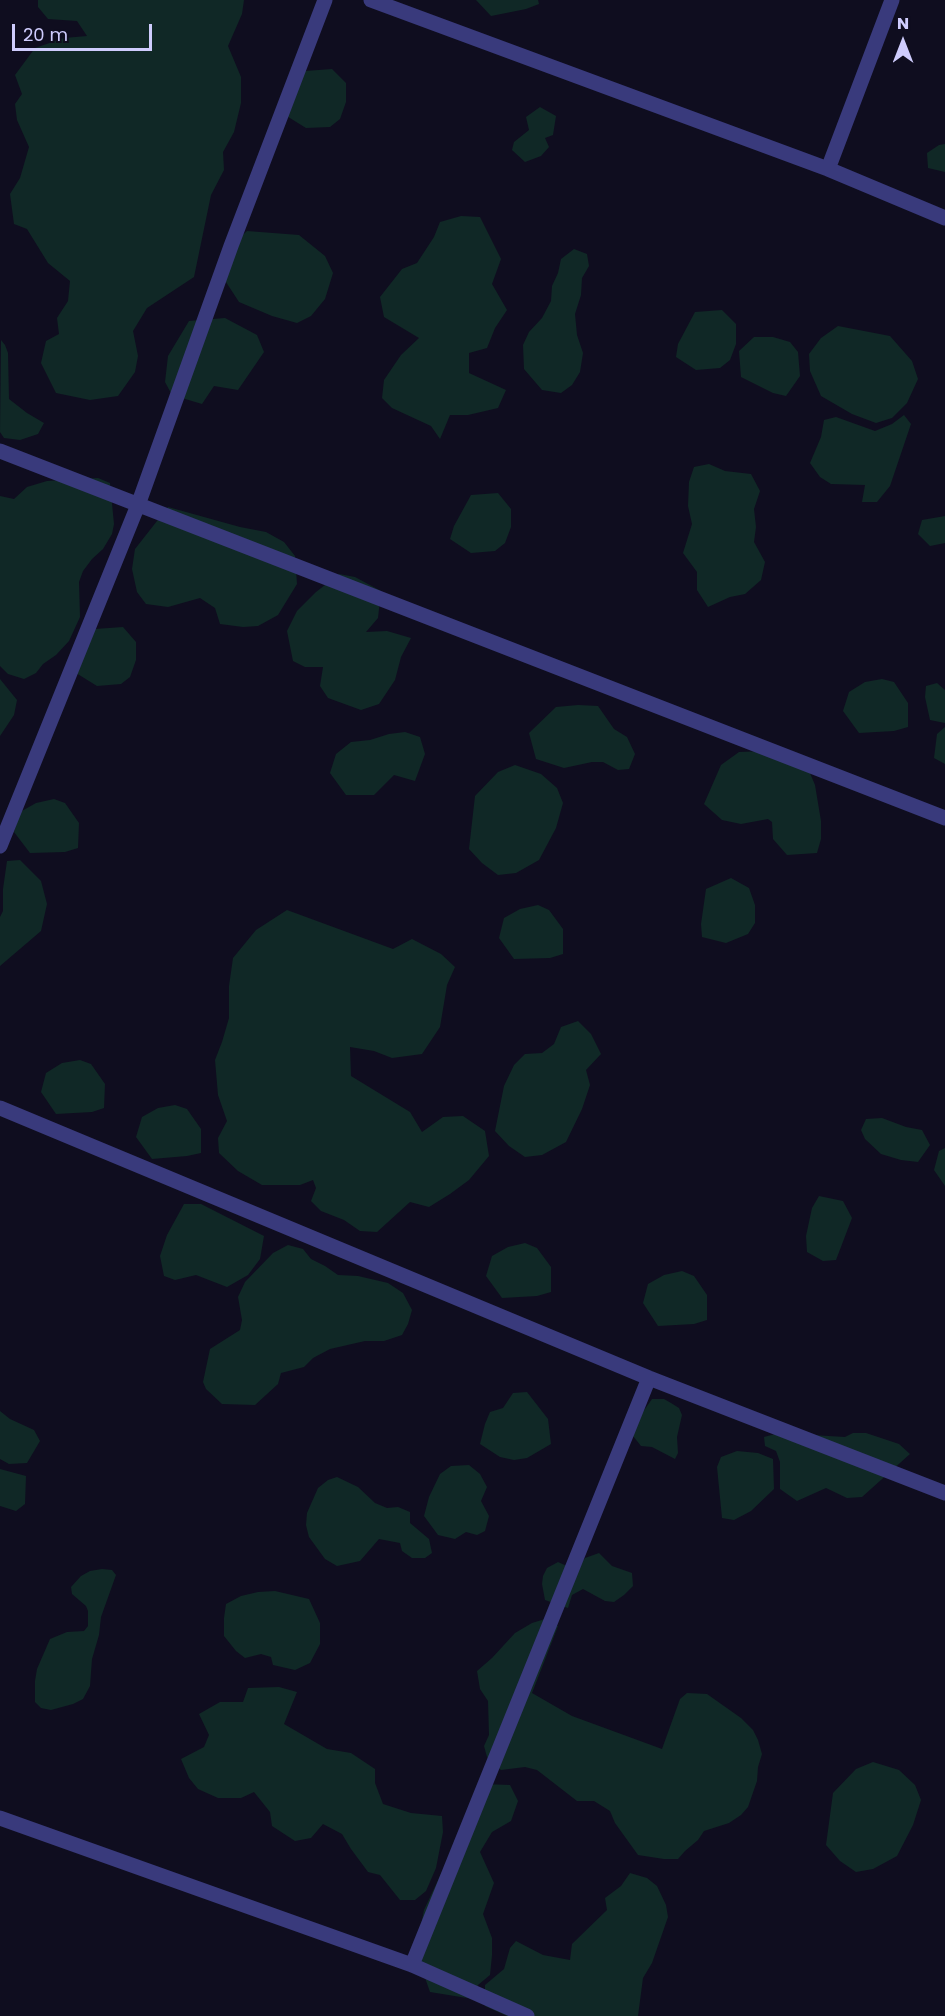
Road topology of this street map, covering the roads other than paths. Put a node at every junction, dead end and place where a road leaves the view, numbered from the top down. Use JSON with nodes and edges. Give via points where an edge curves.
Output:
{"nodes":[{"id":1,"x":325,"y":0,"type":"edge"},
{"id":2,"x":371,"y":0,"type":"edge"},
{"id":3,"x":892,"y":0,"type":"edge"},
{"id":4,"x":828,"y":169,"type":"junction"},
{"id":5,"x":945,"y":218,"type":"edge"},
{"id":6,"x":0,"y":451,"type":"edge"},
{"id":7,"x":138,"y":505,"type":"junction"},
{"id":8,"x":945,"y":818,"type":"edge"},
{"id":9,"x":0,"y":846,"type":"edge"},
{"id":10,"x":0,"y":1108,"type":"edge"},
{"id":11,"x":649,"y":1378,"type":"junction"},
{"id":12,"x":945,"y":1493,"type":"edge"},
{"id":13,"x":0,"y":1818,"type":"edge"},
{"id":14,"x":412,"y":1965,"type":"junction"},
{"id":15,"x":527,"y":2016,"type":"edge"}],
"edges":[{"from":1,"to":7,"type":"street"},
{"from":2,"to":4,"type":"street"},
{"from":3,"to":4,"type":"street"},
{"from":4,"to":5,"type":"street"},
{"from":6,"to":7,"type":"street"},
{"from":7,"to":8,"type":"street"},
{"from":7,"to":9,"type":"street"},
{"from":10,"to":11,"type":"street"},
{"from":11,"to":12,"type":"street"},
{"from":11,"to":14,"type":"street"},
{"from":13,"to":14,"type":"street"},
{"from":14,"to":15,"type":"street"}]}
